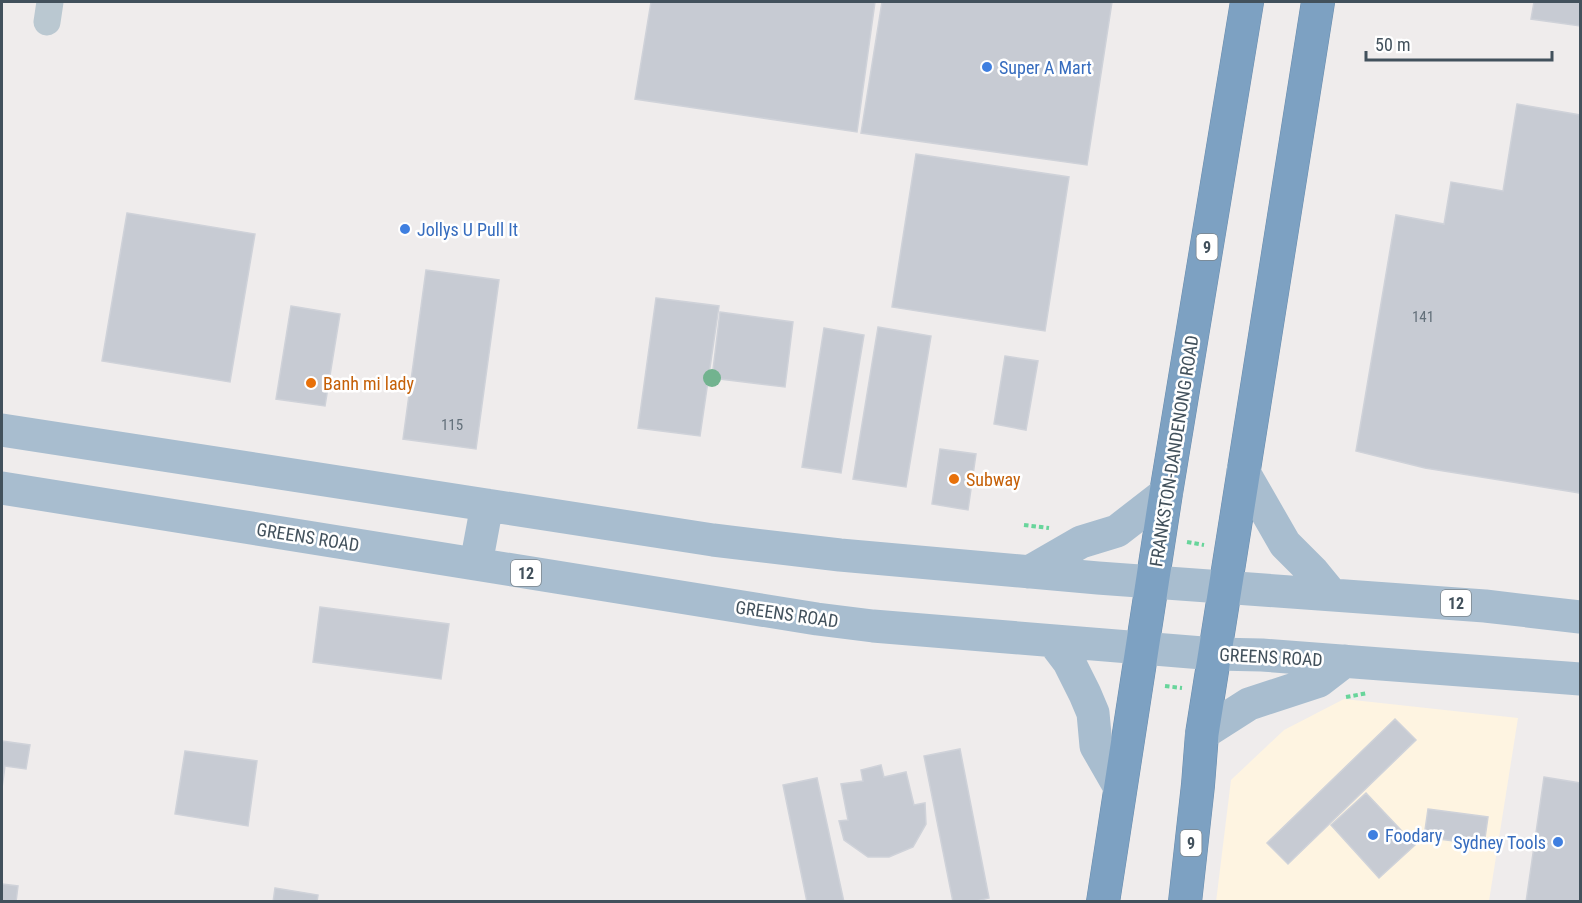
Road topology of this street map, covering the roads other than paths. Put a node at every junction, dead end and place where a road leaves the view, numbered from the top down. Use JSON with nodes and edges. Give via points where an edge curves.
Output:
{"nodes":[{"id":1,"x":1247,"y":2,"type":"edge"},
{"id":2,"x":1318,"y":2,"type":"edge"},
{"id":3,"x":2,"y":430,"type":"edge"},
{"id":4,"x":1243,"y":471,"type":"junction"},
{"id":5,"x":2,"y":488,"type":"edge"},
{"id":6,"x":1166,"y":493,"type":"junction"},
{"id":7,"x":487,"y":505,"type":"junction"},
{"id":8,"x":477,"y":564,"type":"junction"},
{"id":9,"x":1029,"y":572,"type":"junction"},
{"id":10,"x":1153,"y":581,"type":"junction"},
{"id":11,"x":1225,"y":587,"type":"junction"},
{"id":12,"x":1331,"y":594,"type":"junction"},
{"id":13,"x":1581,"y":617,"type":"edge"},
{"id":14,"x":1053,"y":641,"type":"junction"},
{"id":15,"x":1142,"y":648,"type":"junction"},
{"id":16,"x":1215,"y":654,"type":"junction"},
{"id":17,"x":1345,"y":662,"type":"junction"},
{"id":18,"x":1581,"y":679,"type":"edge"},
{"id":19,"x":1202,"y":734,"type":"junction"},
{"id":20,"x":1119,"y":786,"type":"junction"},
{"id":21,"x":1102,"y":902,"type":"edge"},
{"id":22,"x":1185,"y":902,"type":"edge"}],
"edges":[{"from":1,"to":6,"type":"highway","name":"FRANKSTON-DANDENONG ROAD","number":"9"},
{"from":2,"to":4,"type":"highway","number":"9"},
{"from":3,"to":7,"type":"main road","number":"12"},
{"from":4,"to":11,"type":"highway","number":"9"},
{"from":4,"to":12,"type":"main road","via":[[1286,544]]},
{"from":5,"to":8,"type":"main road","name":"GREENS ROAD","number":"12"},
{"from":6,"to":9,"type":"main road","via":[[1117,531],[1081,542]]},
{"from":6,"to":10,"type":"highway","name":"FRANKSTON-DANDENONG ROAD","number":"9"},
{"from":7,"to":8,"type":"main road"},
{"from":7,"to":9,"type":"main road","number":"12","via":[[714,540]]},
{"from":8,"to":14,"type":"main road","name":"GREENS ROAD","number":"12","via":[[817,619]]},
{"from":9,"to":10,"type":"main road","number":"12"},
{"from":10,"to":11,"type":"main road","number":"12"},
{"from":10,"to":15,"type":"highway","name":"FRANKSTON-DANDENONG ROAD","number":"9"},
{"from":11,"to":12,"type":"main road","number":"12"},
{"from":11,"to":16,"type":"highway","number":"9"},
{"from":12,"to":13,"type":"main road","number":"12"},
{"from":14,"to":15,"type":"main road","name":"GREENS ROAD","number":"12"},
{"from":14,"to":20,"type":"main road","via":[[1085,694],[1093,713],[1096,746]]},
{"from":15,"to":16,"type":"main road","name":"GREENS ROAD","number":"12"},
{"from":15,"to":20,"type":"highway","name":"FRANKSTON-DANDENONG ROAD","number":"9"},
{"from":16,"to":17,"type":"main road","name":"GREENS ROAD","number":"12"},
{"from":16,"to":19,"type":"highway","number":"9"},
{"from":17,"to":18,"type":"main road","name":"GREENS ROAD","number":"12"},
{"from":17,"to":19,"type":"main road","via":[[1319,681],[1249,704]]},
{"from":19,"to":22,"type":"highway","number":"9"},
{"from":20,"to":21,"type":"highway","name":"FRANKSTON-DANDENONG ROAD","number":"9"}]}
